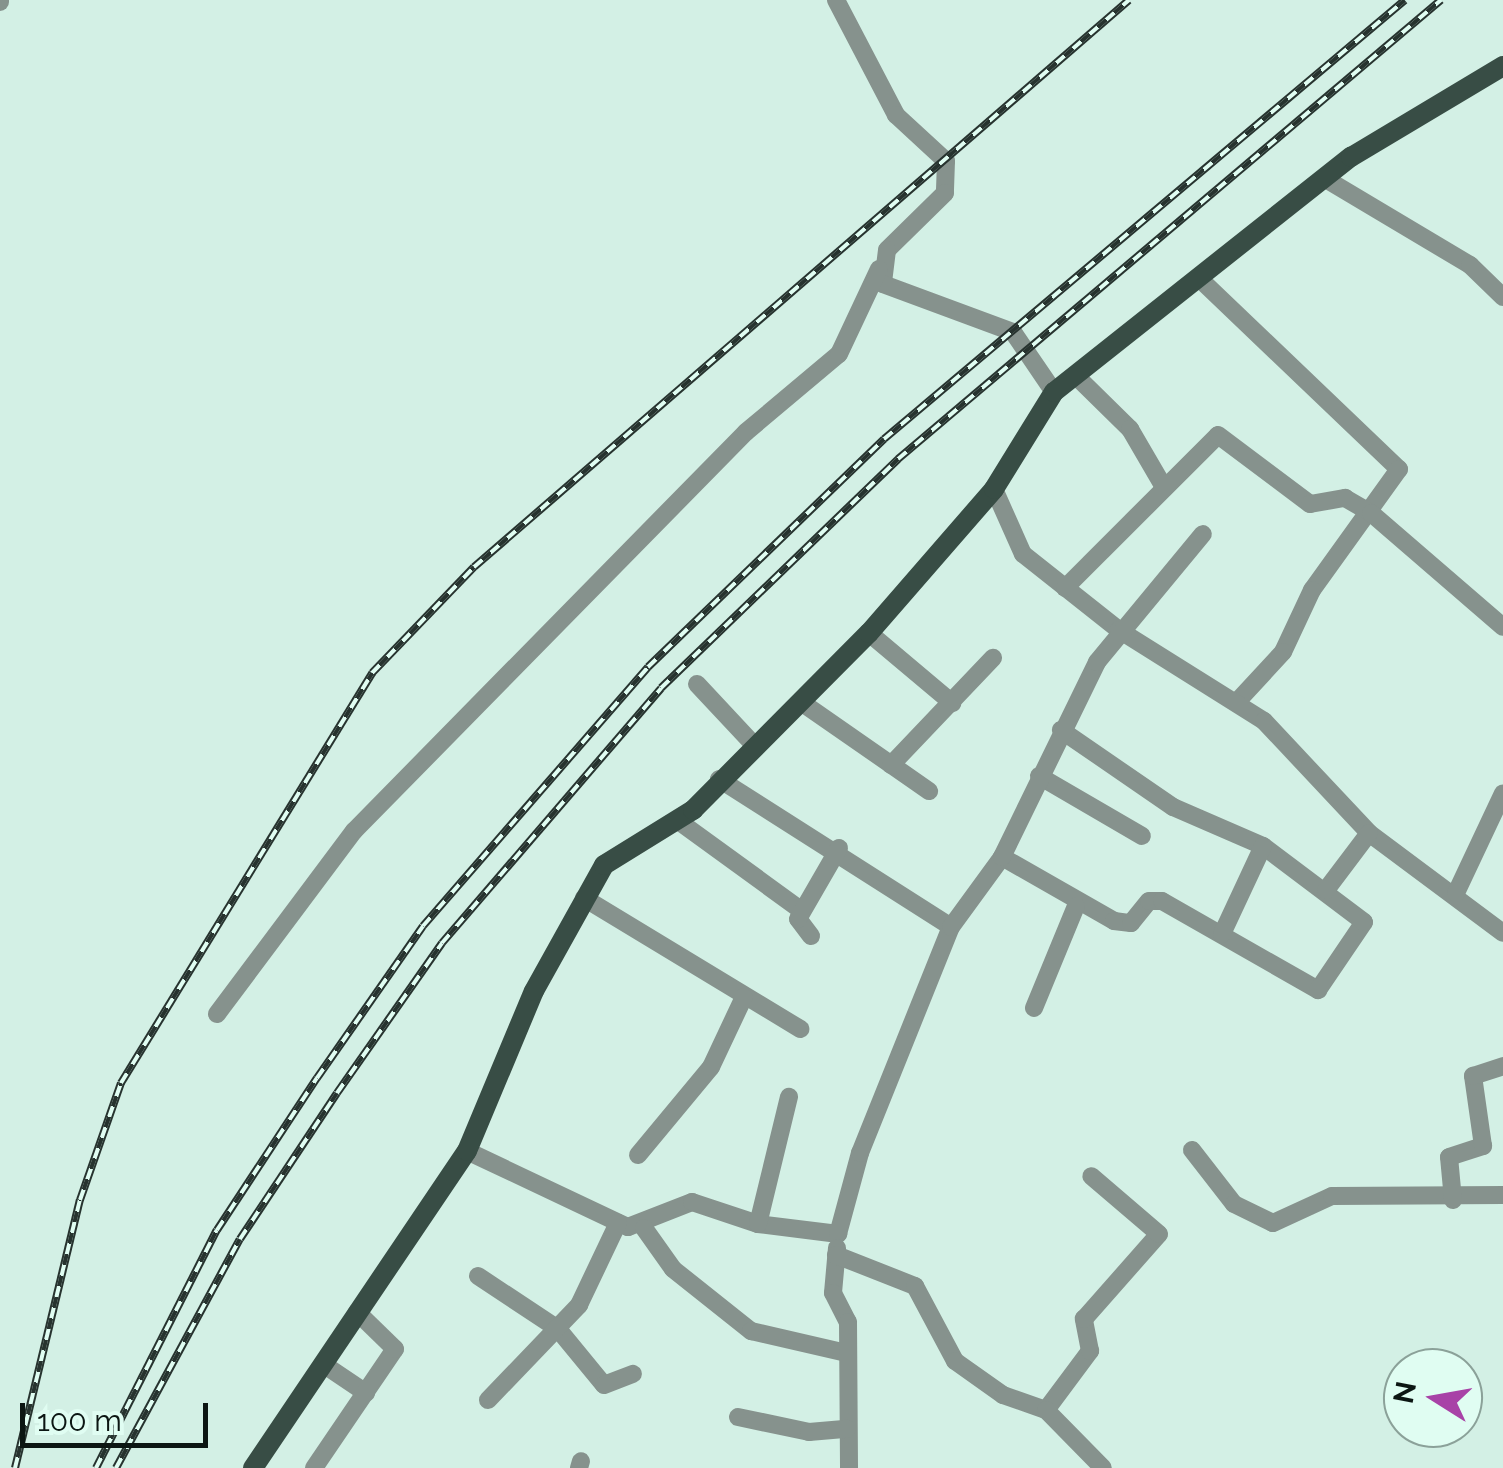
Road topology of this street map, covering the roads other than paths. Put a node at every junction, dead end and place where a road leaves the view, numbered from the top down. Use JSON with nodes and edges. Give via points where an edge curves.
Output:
{"nodes":[{"id":1,"x":836,"y":0,"type":"edge"},
{"id":2,"x":1503,"y":66,"type":"edge"},
{"id":3,"x":1324,"y":178,"type":"junction"},
{"id":4,"x":879,"y":269,"type":"junction"},
{"id":5,"x":1203,"y":282,"type":"junction"},
{"id":6,"x":1503,"y":297,"type":"edge"},
{"id":7,"x":1076,"y":376,"type":"junction"},
{"id":8,"x":1054,"y":392,"type":"junction"},
{"id":9,"x":1162,"y":484,"type":"junction"},
{"id":10,"x":994,"y":488,"type":"junction"},
{"id":11,"x":1371,"y":512,"type":"junction"},
{"id":12,"x":1203,"y":534,"type":"dead end"},
{"id":13,"x":1065,"y":588,"type":"junction"},
{"id":14,"x":1503,"y":627,"type":"edge"},
{"id":15,"x":1119,"y":630,"type":"junction"},
{"id":16,"x":869,"y":633,"type":"junction"},
{"id":17,"x":994,"y":658,"type":"dead end"},
{"id":18,"x":697,"y":684,"type":"dead end"},
{"id":19,"x":801,"y":702,"type":"junction"},
{"id":20,"x":952,"y":703,"type":"junction"},
{"id":21,"x":1236,"y":703,"type":"junction"},
{"id":22,"x":1060,"y":730,"type":"junction"},
{"id":23,"x":755,"y":746,"type":"junction"},
{"id":24,"x":891,"y":765,"type":"junction"},
{"id":25,"x":1039,"y":776,"type":"junction"},
{"id":26,"x":719,"y":779,"type":"junction"},
{"id":27,"x":928,"y":791,"type":"dead end"},
{"id":28,"x":1503,"y":793,"type":"edge"},
{"id":29,"x":677,"y":820,"type":"junction"},
{"id":30,"x":1368,"y":833,"type":"junction"},
{"id":31,"x":1142,"y":836,"type":"dead end"},
{"id":32,"x":1263,"y":846,"type":"junction"},
{"id":33,"x":839,"y":848,"type":"junction"},
{"id":34,"x":1002,"y":857,"type":"junction"},
{"id":35,"x":1326,"y":890,"type":"junction"},
{"id":36,"x":1456,"y":893,"type":"junction"},
{"id":37,"x":584,"y":898,"type":"junction"},
{"id":38,"x":1076,"y":906,"type":"junction"},
{"id":39,"x":801,"y":910,"type":"junction"},
{"id":40,"x":952,"y":927,"type":"junction"},
{"id":41,"x":1503,"y":932,"type":"edge"},
{"id":42,"x":1222,"y":934,"type":"junction"},
{"id":43,"x":811,"y":936,"type":"dead end"},
{"id":44,"x":744,"y":997,"type":"junction"},
{"id":45,"x":1034,"y":1008,"type":"dead end"},
{"id":46,"x":217,"y":1014,"type":"dead end"},
{"id":47,"x":800,"y":1029,"type":"dead end"},
{"id":48,"x":1503,"y":1066,"type":"edge"},
{"id":49,"x":789,"y":1097,"type":"dead end"},
{"id":50,"x":1192,"y":1150,"type":"dead end"},
{"id":51,"x":468,"y":1151,"type":"junction"},
{"id":52,"x":638,"y":1155,"type":"dead end"},
{"id":53,"x":1091,"y":1176,"type":"dead end"},
{"id":54,"x":1503,"y":1195,"type":"edge"},
{"id":55,"x":1452,"y":1200,"type":"junction"},
{"id":56,"x":618,"y":1222,"type":"junction"},
{"id":57,"x":758,"y":1224,"type":"junction"},
{"id":58,"x":644,"y":1228,"type":"junction"},
{"id":59,"x":838,"y":1234,"type":"junction"},
{"id":60,"x":836,"y":1255,"type":"junction"},
{"id":61,"x":478,"y":1276,"type":"dead end"},
{"id":62,"x":357,"y":1312,"type":"junction"},
{"id":63,"x":558,"y":1328,"type":"junction"},
{"id":64,"x":846,"y":1352,"type":"junction"},
{"id":65,"x":324,"y":1364,"type":"junction"},
{"id":66,"x":633,"y":1374,"type":"dead end"},
{"id":67,"x":366,"y":1393,"type":"junction"},
{"id":68,"x":488,"y":1400,"type":"dead end"},
{"id":69,"x":1046,"y":1410,"type":"junction"},
{"id":70,"x":738,"y":1417,"type":"dead end"},
{"id":71,"x":848,"y":1429,"type":"junction"},
{"id":72,"x":253,"y":1468,"type":"edge"},
{"id":73,"x":314,"y":1468,"type":"edge"},
{"id":74,"x":850,"y":1468,"type":"edge"},
{"id":75,"x":1104,"y":1468,"type":"edge"}],
"edges":[{"from":1,"to":4,"type":"street","via":[[896,115],[946,161],[945,192]]},
{"from":2,"to":3,"type":"main road"},
{"from":3,"to":5,"type":"main road"},
{"from":3,"to":6,"type":"street","via":[[1470,265]]},
{"from":4,"to":8,"type":"street","via":[[895,294],[1013,332]]},
{"from":4,"to":46,"type":"street","via":[[839,354],[746,432],[354,831]]},
{"from":5,"to":7,"type":"main road"},
{"from":5,"to":11,"type":"street","via":[[1395,460],[1397,480]]},
{"from":7,"to":8,"type":"main road"},
{"from":7,"to":9,"type":"street","via":[[1130,429]]},
{"from":8,"to":10,"type":"main road"},
{"from":9,"to":11,"type":"street","via":[[1218,435],[1310,504],[1345,498]]},
{"from":9,"to":13,"type":"street"},
{"from":10,"to":13,"type":"street","via":[[1010,538]]},
{"from":10,"to":16,"type":"main road"},
{"from":11,"to":14,"type":"street"},
{"from":11,"to":21,"type":"street","via":[[1312,590],[1283,652]]},
{"from":12,"to":15,"type":"street"},
{"from":13,"to":15,"type":"street"},
{"from":15,"to":21,"type":"street"},
{"from":15,"to":22,"type":"street"},
{"from":16,"to":19,"type":"main road"},
{"from":16,"to":20,"type":"street"},
{"from":17,"to":20,"type":"street"},
{"from":18,"to":23,"type":"street"},
{"from":19,"to":23,"type":"main road"},
{"from":19,"to":24,"type":"street"},
{"from":20,"to":24,"type":"street"},
{"from":21,"to":30,"type":"street","via":[[1290,744]]},
{"from":22,"to":25,"type":"street"},
{"from":22,"to":32,"type":"street","via":[[1173,806]]},
{"from":23,"to":26,"type":"main road"},
{"from":24,"to":27,"type":"street"},
{"from":25,"to":31,"type":"street"},
{"from":25,"to":34,"type":"street"},
{"from":26,"to":29,"type":"main road"},
{"from":26,"to":33,"type":"street"},
{"from":28,"to":36,"type":"street"},
{"from":29,"to":37,"type":"main road","via":[[620,850]]},
{"from":29,"to":39,"type":"street"},
{"from":30,"to":35,"type":"street"},
{"from":30,"to":36,"type":"street"},
{"from":32,"to":35,"type":"street"},
{"from":32,"to":42,"type":"street"},
{"from":33,"to":39,"type":"street"},
{"from":33,"to":40,"type":"street"},
{"from":34,"to":38,"type":"street"},
{"from":34,"to":40,"type":"street"},
{"from":35,"to":42,"type":"street","via":[[1364,922],[1323,989]]},
{"from":36,"to":41,"type":"street"},
{"from":37,"to":44,"type":"street"},
{"from":37,"to":51,"type":"main road"},
{"from":38,"to":42,"type":"street","via":[[1131,923],[1155,900]]},
{"from":38,"to":45,"type":"street"},
{"from":39,"to":43,"type":"street","via":[[799,926]]},
{"from":40,"to":59,"type":"street","via":[[860,1153]]},
{"from":44,"to":47,"type":"street"},
{"from":44,"to":52,"type":"street","via":[[711,1068]]},
{"from":48,"to":55,"type":"street","via":[[1472,1076],[1483,1146],[1450,1157]]},
{"from":49,"to":57,"type":"street"},
{"from":50,"to":55,"type":"street","via":[[1258,1221],[1287,1219],[1332,1196]]},
{"from":51,"to":56,"type":"street"},
{"from":51,"to":62,"type":"main road"},
{"from":53,"to":69,"type":"street","via":[[1159,1234],[1084,1319],[1090,1352]]},
{"from":54,"to":55,"type":"street"},
{"from":56,"to":58,"type":"street"},
{"from":56,"to":63,"type":"street","via":[[596,1278]]},
{"from":57,"to":58,"type":"street","via":[[685,1202]]},
{"from":57,"to":59,"type":"street"},
{"from":58,"to":64,"type":"street","via":[[673,1269],[751,1331]]},
{"from":59,"to":60,"type":"street"},
{"from":60,"to":64,"type":"street"},
{"from":60,"to":69,"type":"street","via":[[915,1286],[954,1361],[1003,1395]]},
{"from":61,"to":63,"type":"street"},
{"from":62,"to":65,"type":"main road"},
{"from":62,"to":67,"type":"street","via":[[396,1344]]},
{"from":63,"to":66,"type":"street","via":[[604,1384]]},
{"from":63,"to":68,"type":"street"},
{"from":64,"to":71,"type":"street"},
{"from":65,"to":67,"type":"street"},
{"from":65,"to":72,"type":"main road"},
{"from":67,"to":73,"type":"street"},
{"from":69,"to":75,"type":"street"},
{"from":70,"to":71,"type":"street","via":[[809,1432]]},
{"from":71,"to":74,"type":"street"}]}
